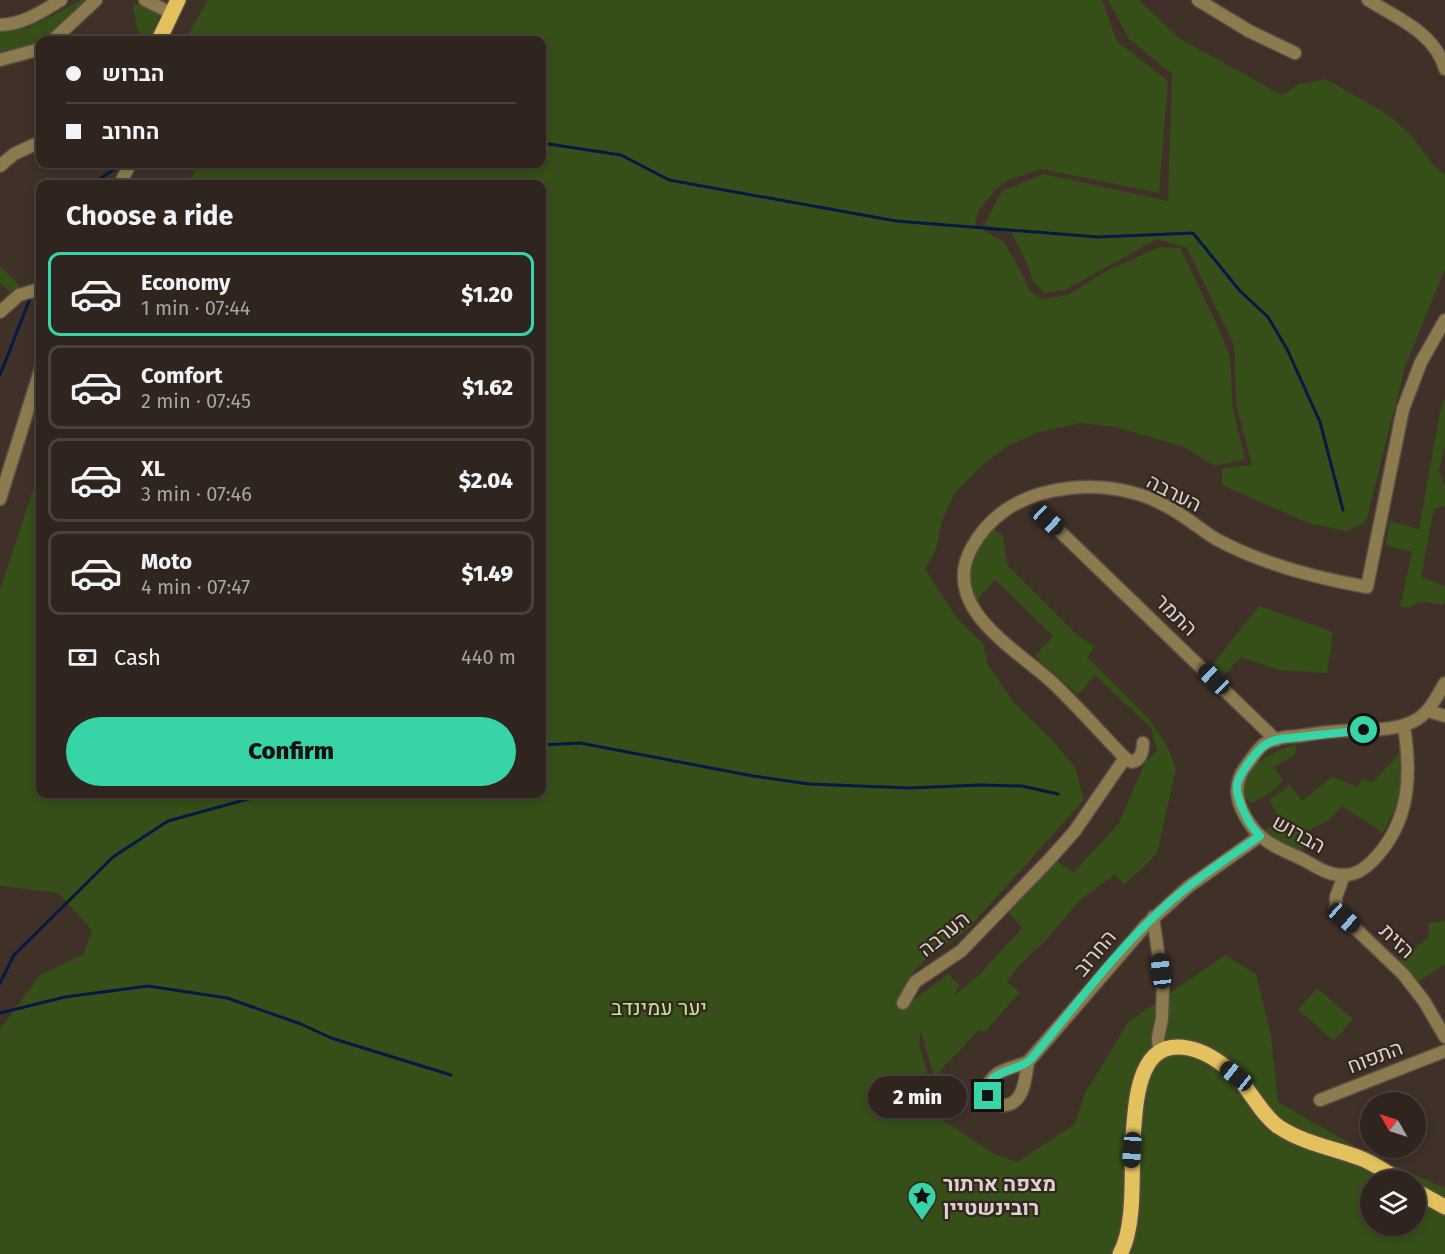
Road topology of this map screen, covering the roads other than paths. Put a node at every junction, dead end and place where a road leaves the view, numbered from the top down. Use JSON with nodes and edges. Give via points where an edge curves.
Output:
{"nodes":[{"id":1,"x":61,"y":0,"type":"edge"},
{"id":2,"x":96,"y":0,"type":"edge"},
{"id":3,"x":145,"y":0,"type":"edge"},
{"id":4,"x":1198,"y":0,"type":"edge"},
{"id":5,"x":1368,"y":0,"type":"edge"},
{"id":6,"x":174,"y":7,"type":"edge"},
{"id":7,"x":0,"y":25,"type":"edge"},
{"id":8,"x":57,"y":36,"type":"edge"},
{"id":9,"x":161,"y":36,"type":"edge"},
{"id":10,"x":36,"y":50,"type":"edge"},
{"id":11,"x":1295,"y":53,"type":"dead end"},
{"id":12,"x":0,"y":60,"type":"edge"},
{"id":13,"x":1445,"y":69,"type":"edge"},
{"id":14,"x":36,"y":144,"type":"edge"},
{"id":15,"x":0,"y":166,"type":"edge"},
{"id":16,"x":36,"y":290,"type":"edge"},
{"id":17,"x":0,"y":312,"type":"edge"},
{"id":18,"x":1445,"y":320,"type":"edge"},
{"id":19,"x":36,"y":384,"type":"edge"},
{"id":20,"x":0,"y":499,"type":"edge"},
{"id":21,"x":1048,"y":520,"type":"dead end"},
{"id":22,"x":1445,"y":683,"type":"edge"},
{"id":23,"x":1428,"y":711,"type":"junction"},
{"id":24,"x":1445,"y":716,"type":"edge"},
{"id":25,"x":1404,"y":726,"type":"junction"},
{"id":26,"x":1276,"y":740,"type":"junction"},
{"id":27,"x":1143,"y":743,"type":"dead end"},
{"id":28,"x":1125,"y":758,"type":"junction"},
{"id":29,"x":1260,"y":836,"type":"junction"},
{"id":30,"x":1344,"y":875,"type":"junction"},
{"id":31,"x":1154,"y":917,"type":"junction"},
{"id":32,"x":903,"y":1003,"type":"dead end"},
{"id":33,"x":1445,"y":1036,"type":"edge"},
{"id":34,"x":1159,"y":1050,"type":"junction"},
{"id":35,"x":1445,"y":1051,"type":"edge"},
{"id":36,"x":1028,"y":1062,"type":"dead end"},
{"id":37,"x":1320,"y":1100,"type":"dead end"},
{"id":38,"x":1381,"y":1170,"type":"edge"},
{"id":39,"x":1426,"y":1197,"type":"edge"},
{"id":40,"x":1445,"y":1207,"type":"edge"},
{"id":41,"x":1120,"y":1254,"type":"edge"}],
"edges":[{"from":1,"to":7,"type":"street","via":[[30,19]]},
{"from":2,"to":8,"type":"street"},
{"from":3,"to":6,"type":"street"},
{"from":4,"to":11,"type":"street"},
{"from":5,"to":13,"type":"street","via":[[1429,39]]},
{"from":6,"to":9,"type":"main road"},
{"from":10,"to":12,"type":"street"},
{"from":14,"to":15,"type":"street"},
{"from":16,"to":17,"type":"street","via":[[19,295]]},
{"from":18,"to":28,"type":"street","name":"הערבה","via":[[1421,362],[1403,409],[1367,587],[1319,578],[1252,555],[1215,538],[1158,502],[1112,488],[1069,489],[1026,499],[999,514],[981,534],[968,556],[963,577],[965,593],[973,608]]},
{"from":19,"to":20,"type":"street"},
{"from":21,"to":26,"type":"street","name":"התמר"},
{"from":22,"to":23,"type":"street"},
{"from":23,"to":24,"type":"street"},
{"from":23,"to":25,"type":"street"},
{"from":25,"to":26,"type":"street","name":"הברוש"},
{"from":25,"to":30,"type":"street","name":"הברוש","via":[[1408,784],[1398,824],[1372,862],[1358,872]]},
{"from":26,"to":29,"type":"street","name":"הברוש","via":[[1259,749],[1242,771],[1236,787],[1248,821]]},
{"from":27,"to":28,"type":"street","name":"הערבה","via":[[1138,760]]},
{"from":28,"to":32,"type":"street","name":"הערבה","via":[[1048,861],[961,951],[915,982]]},
{"from":29,"to":30,"type":"street","name":"הברוש","via":[[1329,873]]},
{"from":29,"to":31,"type":"street","name":"החרוב"},
{"from":30,"to":33,"type":"street","name":"הזית","via":[[1336,910],[1403,974]]},
{"from":31,"to":34,"type":"street","via":[[1163,987]]},
{"from":31,"to":36,"type":"street","name":"החרוב"},
{"from":34,"to":38,"type":"main road","via":[[1179,1046],[1215,1059],[1236,1076],[1276,1125]]},
{"from":34,"to":41,"type":"main road","via":[[1148,1063],[1138,1092],[1130,1228]]},
{"from":35,"to":37,"type":"street","name":"התפוח"},
{"from":39,"to":40,"type":"main road"}]}
